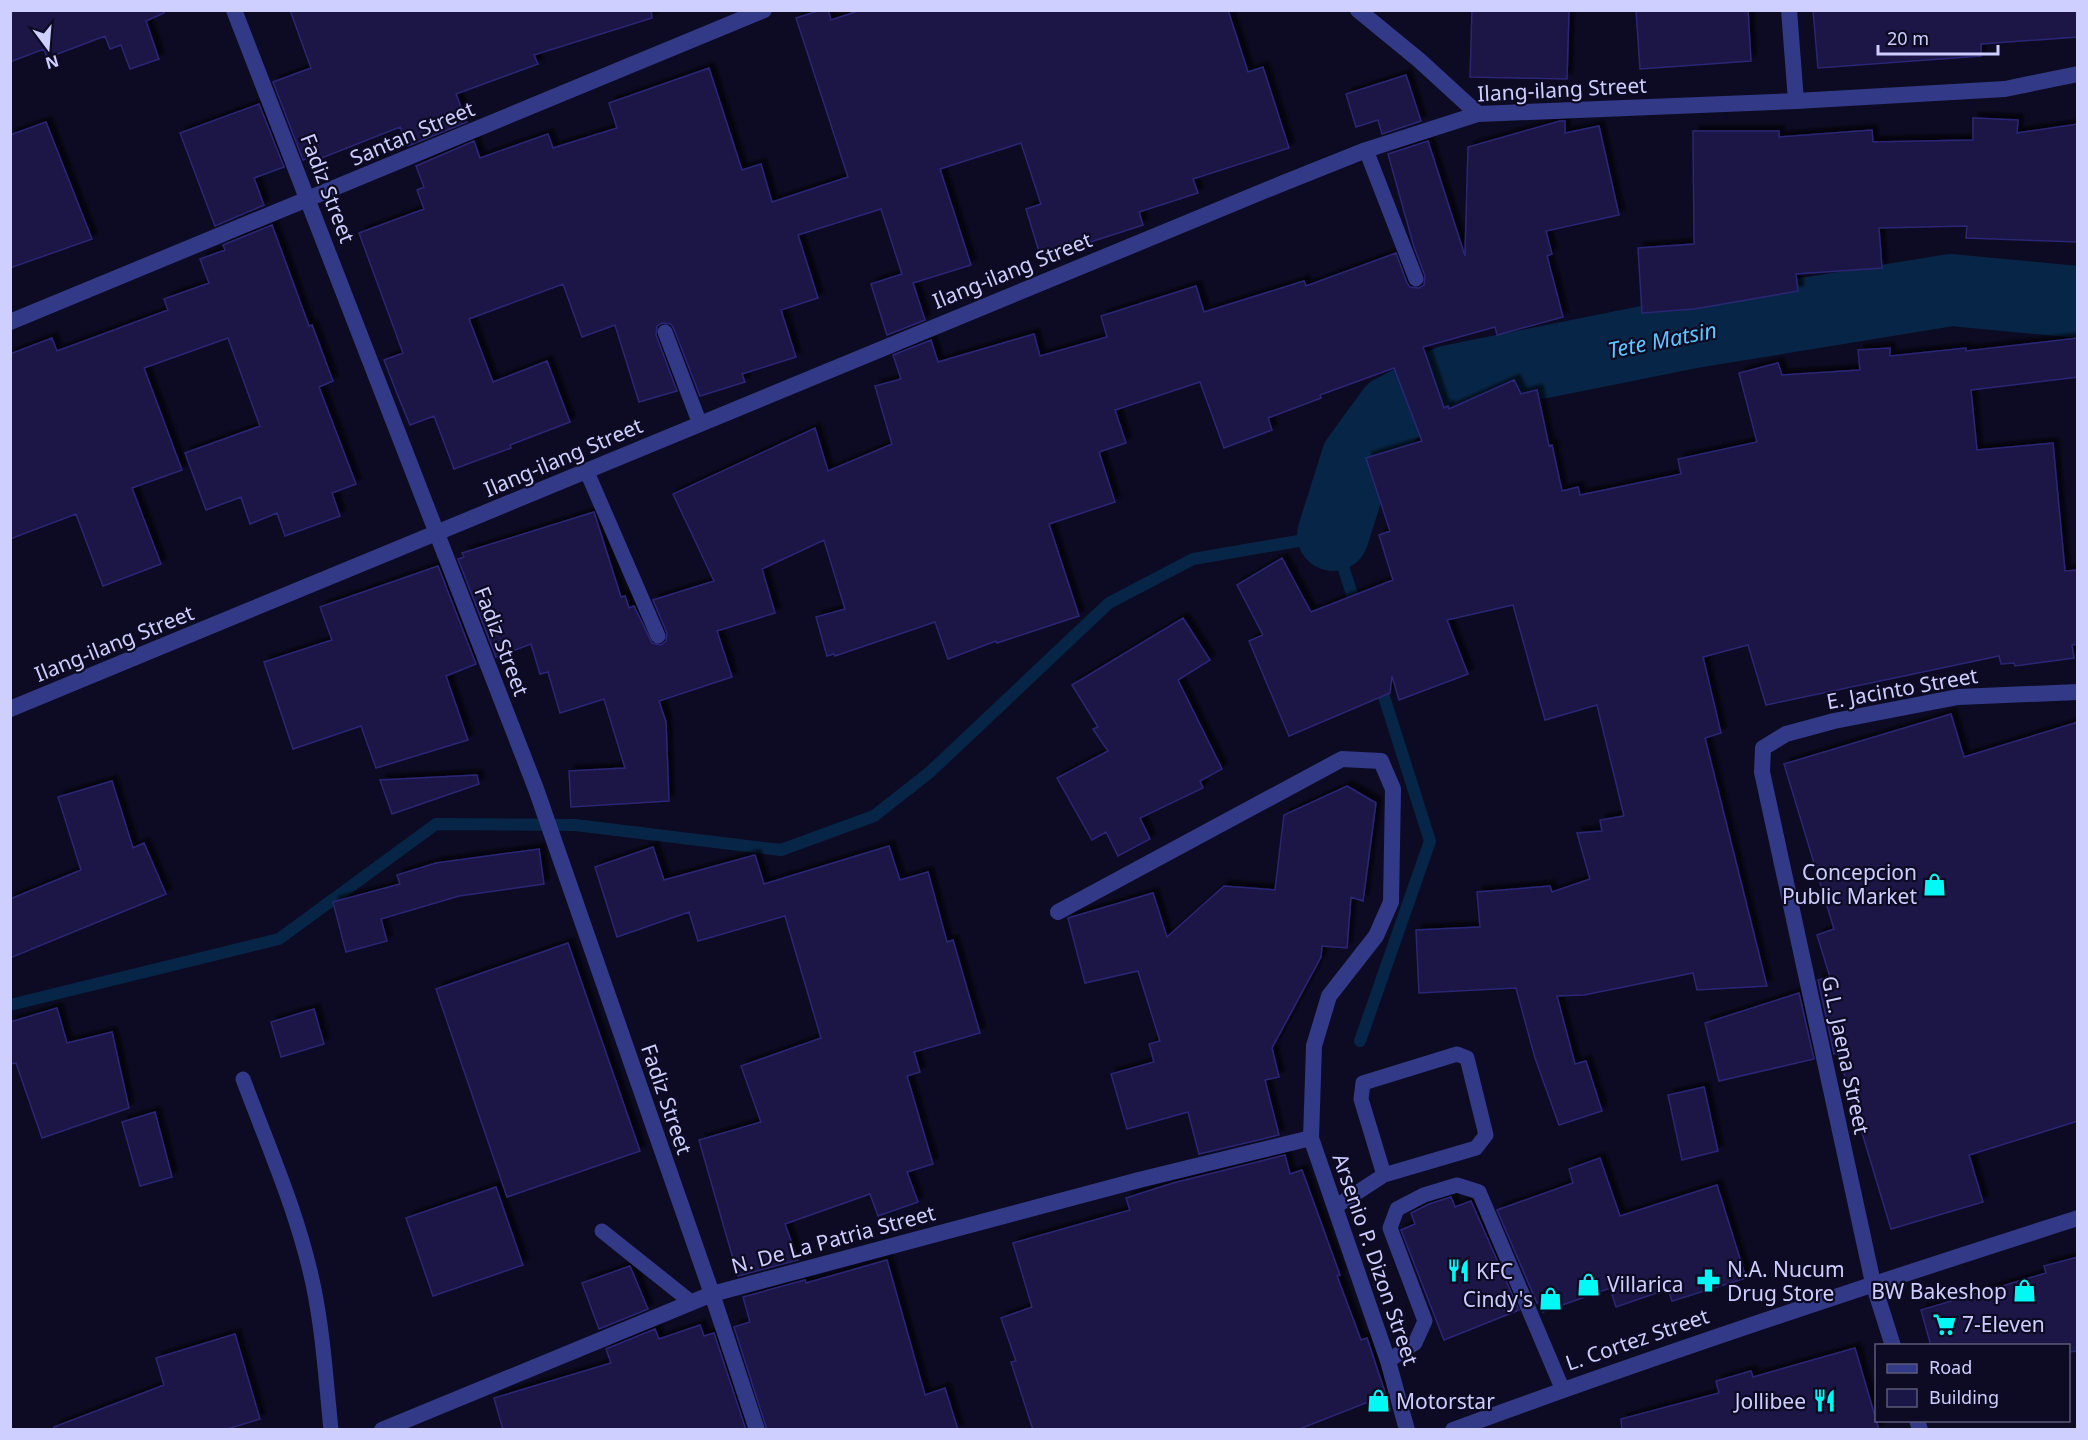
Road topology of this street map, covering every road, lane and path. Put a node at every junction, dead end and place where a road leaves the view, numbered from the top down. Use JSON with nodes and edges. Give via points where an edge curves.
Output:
{"nodes":[{"id":1,"x":234,"y":10,"type":"edge"},
{"id":2,"x":764,"y":10,"type":"edge"},
{"id":3,"x":1358,"y":10,"type":"edge"},
{"id":4,"x":1789,"y":10,"type":"edge"},
{"id":5,"x":2078,"y":74,"type":"edge"},
{"id":6,"x":1796,"y":101,"type":"junction"},
{"id":7,"x":1478,"y":114,"type":"junction"},
{"id":8,"x":1366,"y":150,"type":"junction"},
{"id":9,"x":309,"y":200,"type":"junction"},
{"id":10,"x":1416,"y":279,"type":"dead end"},
{"id":11,"x":10,"y":322,"type":"edge"},
{"id":12,"x":665,"y":332,"type":"dead end"},
{"id":13,"x":700,"y":424,"type":"junction"},
{"id":14,"x":587,"y":472,"type":"junction"},
{"id":15,"x":436,"y":534,"type":"junction"},
{"id":16,"x":658,"y":636,"type":"dead end"},
{"id":17,"x":2078,"y":692,"type":"edge"},
{"id":18,"x":10,"y":709,"type":"edge"},
{"id":19,"x":1762,"y":772,"type":"joint"},
{"id":20,"x":1058,"y":912,"type":"dead end"},
{"id":21,"x":243,"y":1079,"type":"dead end"},
{"id":22,"x":1311,"y":1138,"type":"junction"},
{"id":23,"x":1384,"y":1175,"type":"junction"},
{"id":24,"x":1335,"y":1207,"type":"junction"},
{"id":25,"x":2078,"y":1218,"type":"edge"},
{"id":26,"x":602,"y":1231,"type":"dead end"},
{"id":27,"x":1873,"y":1283,"type":"junction"},
{"id":28,"x":712,"y":1294,"type":"junction"},
{"id":29,"x":691,"y":1302,"type":"junction"},
{"id":30,"x":1892,"y":1344,"type":"edge"},
{"id":31,"x":1388,"y":1361,"type":"junction"},
{"id":32,"x":1562,"y":1389,"type":"junction"},
{"id":33,"x":331,"y":1430,"type":"edge"},
{"id":34,"x":382,"y":1430,"type":"edge"},
{"id":35,"x":757,"y":1430,"type":"edge"},
{"id":36,"x":1407,"y":1430,"type":"edge"},
{"id":37,"x":1453,"y":1430,"type":"edge"}],
"edges":[{"from":1,"to":9,"type":"street","name":"Fadiz Street"},
{"from":2,"to":9,"type":"street","name":"Santan Street"},
{"from":3,"to":7,"type":"street"},
{"from":4,"to":6,"type":"street"},
{"from":5,"to":6,"type":"street","name":"Ilang-ilang Street","via":[[2006,88]]},
{"from":6,"to":7,"type":"street","name":"Ilang-ilang Street"},
{"from":7,"to":8,"type":"street","name":"Ilang-ilang Street"},
{"from":8,"to":10,"type":"lane"},
{"from":8,"to":13,"type":"street","name":"Ilang-ilang Street"},
{"from":9,"to":11,"type":"street","name":"Santan Street"},
{"from":9,"to":15,"type":"street","name":"Fadiz Street"},
{"from":12,"to":13,"type":"lane"},
{"from":13,"to":14,"type":"street","name":"Ilang-ilang Street"},
{"from":14,"to":15,"type":"street","name":"Ilang-ilang Street"},
{"from":14,"to":16,"type":"lane"},
{"from":15,"to":18,"type":"street","name":"Ilang-ilang Street"},
{"from":15,"to":28,"type":"street","name":"Fadiz Street","via":[[536,789]]},
{"from":17,"to":19,"type":"street","name":"E. Jacinto Street","via":[[1958,697],[1824,724],[1786,734],[1763,748]]},
{"from":19,"to":27,"type":"street","name":"G.L. Jaena Street"},
{"from":20,"to":22,"type":"street","via":[[1342,759],[1381,761],[1393,789],[1391,902],[1376,936],[1329,996],[1314,1046]]},
{"from":21,"to":33,"type":"lane","via":[[294,1214],[313,1284]]},
{"from":22,"to":24,"type":"street","name":"Arsenio P. Dizon Street"},
{"from":22,"to":28,"type":"street","name":"N. De La Patria Street"},
{"from":23,"to":23,"type":"lane","via":[[1476,1148],[1486,1135],[1467,1059],[1457,1054],[1363,1083],[1361,1100]]},
{"from":23,"to":24,"type":"lane"},
{"from":24,"to":31,"type":"street","name":"Arsenio P. Dizon Street"},
{"from":25,"to":27,"type":"street","name":"L. Cortez Street"},
{"from":26,"to":29,"type":"lane"},
{"from":27,"to":30,"type":"street","name":"G.L. Jaena Street"},
{"from":27,"to":32,"type":"street","name":"L. Cortez Street"},
{"from":28,"to":29,"type":"street","name":"N. De La Patria Street"},
{"from":28,"to":35,"type":"street","name":"Fadiz Street"},
{"from":29,"to":34,"type":"street","name":"N. De La Patria Street"},
{"from":31,"to":32,"type":"lane","via":[[1415,1343],[1425,1321],[1390,1227],[1397,1209],[1457,1185],[1479,1192]]},
{"from":31,"to":36,"type":"street","name":"Arsenio P. Dizon Street"},
{"from":32,"to":37,"type":"street","name":"L. Cortez Street"}]}
